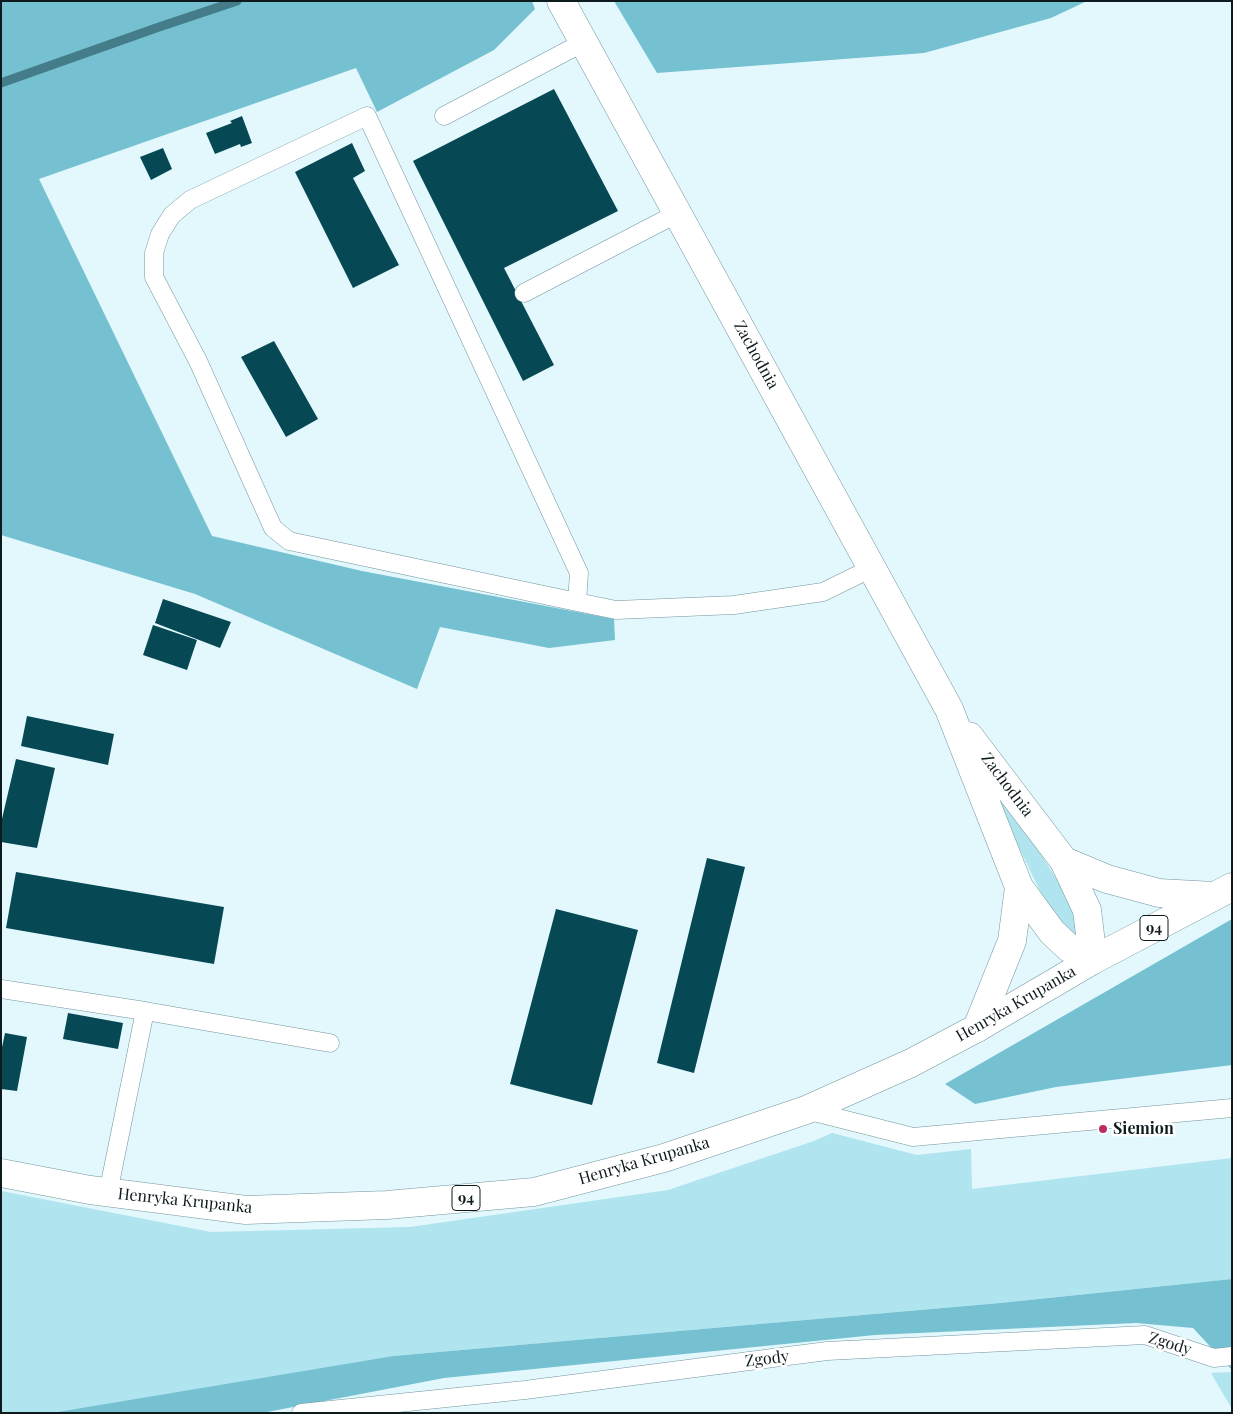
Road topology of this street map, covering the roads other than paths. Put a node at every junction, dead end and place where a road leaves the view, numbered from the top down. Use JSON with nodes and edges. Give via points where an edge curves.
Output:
{"nodes":[{"id":1,"x":562,"y":1,"type":"edge"},
{"id":2,"x":584,"y":42,"type":"junction"},
{"id":3,"x":444,"y":116,"type":"dead end"},
{"id":4,"x":678,"y":213,"type":"junction"},
{"id":5,"x":524,"y":293,"type":"dead end"},
{"id":6,"x":872,"y":568,"type":"junction"},
{"id":7,"x":577,"y":602,"type":"junction"},
{"id":8,"x":949,"y":709,"type":"junction"},
{"id":9,"x":1064,"y":861,"type":"junction"},
{"id":10,"x":1018,"y":886,"type":"junction"},
{"id":11,"x":1223,"y":891,"type":"edge"},
{"id":12,"x":1093,"y":960,"type":"junction"},
{"id":13,"x":1,"y":990,"type":"edge"},
{"id":14,"x":145,"y":1011,"type":"junction"},
{"id":15,"x":977,"y":1028,"type":"junction"},
{"id":16,"x":330,"y":1043,"type":"dead end"},
{"id":17,"x":1232,"y":1108,"type":"edge"},
{"id":18,"x":806,"y":1110,"type":"junction"},
{"id":19,"x":1,"y":1173,"type":"edge"},
{"id":20,"x":108,"y":1193,"type":"junction"},
{"id":21,"x":1232,"y":1356,"type":"edge"},
{"id":22,"x":301,"y":1413,"type":"edge"}],
"edges":[{"from":1,"to":2,"type":"street","name":"Zachodnia"},
{"from":2,"to":3,"type":"lane"},
{"from":2,"to":4,"type":"street","name":"Zachodnia"},
{"from":4,"to":5,"type":"lane"},
{"from":4,"to":6,"type":"street","name":"Zachodnia"},
{"from":6,"to":7,"type":"lane","via":[[823,592],[734,605],[616,610]]},
{"from":6,"to":8,"type":"street","name":"Zachodnia"},
{"from":7,"to":7,"type":"lane","via":[[579,573],[367,116],[190,200],[172,216],[160,234],[154,253],[154,277],[198,361],[273,528],[289,541]]},
{"from":8,"to":9,"type":"street","name":"Zachodnia"},
{"from":8,"to":10,"type":"street","name":"Zachodnia"},
{"from":9,"to":11,"type":"street","via":[[1107,879],[1159,893]]},
{"from":9,"to":12,"type":"street","name":"Zachodnia","via":[[1087,910]]},
{"from":10,"to":12,"type":"street","name":"Zachodnia","via":[[1063,943]]},
{"from":10,"to":15,"type":"street","name":"Zachodnia","via":[[1012,941]]},
{"from":11,"to":12,"type":"street","name":"Henryka Krupanka","number":"94"},
{"from":12,"to":15,"type":"street","name":"Henryka Krupanka","number":"94"},
{"from":13,"to":14,"type":"lane"},
{"from":14,"to":16,"type":"lane"},
{"from":14,"to":20,"type":"lane"},
{"from":15,"to":18,"type":"street","name":"Henryka Krupanka","number":"94","via":[[911,1063]]},
{"from":17,"to":18,"type":"lane","via":[[912,1136]]},
{"from":18,"to":20,"type":"street","name":"Henryka Krupanka","number":"94","via":[[664,1158],[534,1192],[386,1205],[246,1210]]},
{"from":19,"to":20,"type":"street","name":"Henryka Krupanka","number":"94"},
{"from":21,"to":22,"type":"lane","name":"Zgody","via":[[1214,1358],[1145,1335],[827,1351],[525,1390]]}]}
